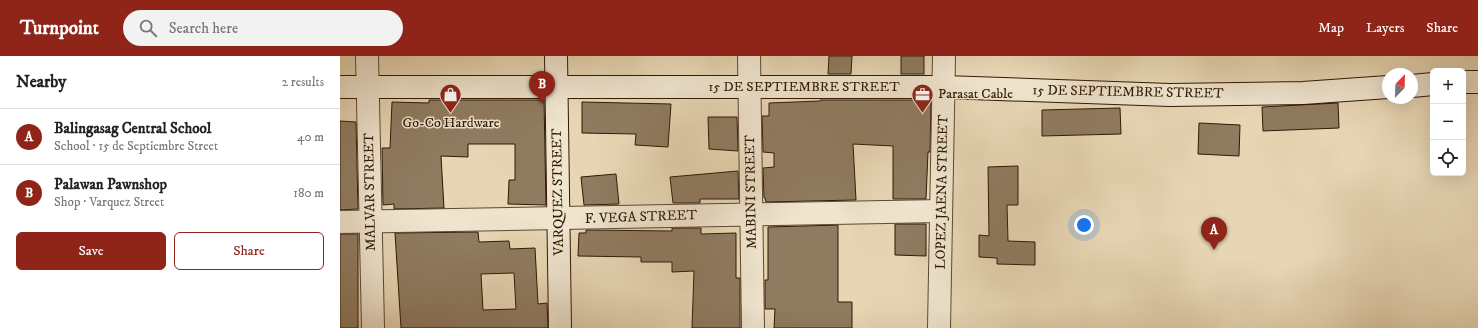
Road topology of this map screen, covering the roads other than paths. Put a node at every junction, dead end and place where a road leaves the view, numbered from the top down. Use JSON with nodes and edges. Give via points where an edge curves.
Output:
{"nodes":[{"id":1,"x":367,"y":56,"type":"edge"},
{"id":2,"x":556,"y":56,"type":"edge"},
{"id":3,"x":749,"y":56,"type":"edge"},
{"id":4,"x":944,"y":56,"type":"edge"},
{"id":5,"x":1466,"y":82,"type":"edge"},
{"id":6,"x":1478,"y":82,"type":"edge"},
{"id":7,"x":1430,"y":84,"type":"edge"},
{"id":8,"x":1418,"y":85,"type":"edge"},
{"id":9,"x":340,"y":87,"type":"edge"},
{"id":10,"x":368,"y":87,"type":"junction"},
{"id":11,"x":557,"y":87,"type":"junction"},
{"id":12,"x":944,"y":87,"type":"junction"},
{"id":13,"x":750,"y":88,"type":"junction"},
{"id":14,"x":1382,"y":88,"type":"edge"},
{"id":15,"x":941,"y":211,"type":"junction"},
{"id":16,"x":751,"y":214,"type":"junction"},
{"id":17,"x":558,"y":219,"type":"junction"},
{"id":18,"x":371,"y":221,"type":"junction"},
{"id":19,"x":340,"y":222,"type":"edge"},
{"id":20,"x":373,"y":328,"type":"edge"},
{"id":21,"x":560,"y":328,"type":"edge"},
{"id":22,"x":753,"y":328,"type":"edge"},
{"id":23,"x":939,"y":328,"type":"edge"}],
"edges":[{"from":1,"to":10,"type":"street","name":"MALVAR STREET"},
{"from":2,"to":11,"type":"street","name":"VARQUEZ STREET"},
{"from":3,"to":13,"type":"street","name":"MABINI STREET"},
{"from":4,"to":12,"type":"street","name":"LOPEZ JAENA STREET"},
{"from":5,"to":6,"type":"street"},
{"from":7,"to":8,"type":"street"},
{"from":9,"to":10,"type":"street","name":"15 DE SEPTIEMBRE STREET"},
{"from":10,"to":11,"type":"street","name":"15 DE SEPTIEMBRE STREET"},
{"from":10,"to":18,"type":"street","name":"MALVAR STREET"},
{"from":11,"to":13,"type":"street","name":"15 DE SEPTIEMBRE STREET"},
{"from":11,"to":17,"type":"street","name":"VARQUEZ STREET"},
{"from":12,"to":13,"type":"street","name":"15 DE SEPTIEMBRE STREET"},
{"from":12,"to":14,"type":"street","name":"15 DE SEPTIEMBRE STREET","via":[[1170,95],[1303,93]]},
{"from":12,"to":15,"type":"street","name":"LOPEZ JAENA STREET"},
{"from":13,"to":16,"type":"street","name":"MABINI STREET"},
{"from":15,"to":16,"type":"street","name":"F. VEGA STREET"},
{"from":15,"to":23,"type":"street","name":"LOPEZ JAENA STREET"},
{"from":16,"to":17,"type":"street","name":"F. VEGA STREET"},
{"from":16,"to":22,"type":"street","name":"MABINI STREET"},
{"from":17,"to":18,"type":"street","name":"F. VEGA STREET"},
{"from":17,"to":21,"type":"street","name":"VARQUEZ STREET"},
{"from":18,"to":19,"type":"street","name":"F. VEGA STREET"},
{"from":18,"to":20,"type":"street","name":"MALVAR STREET"}]}
